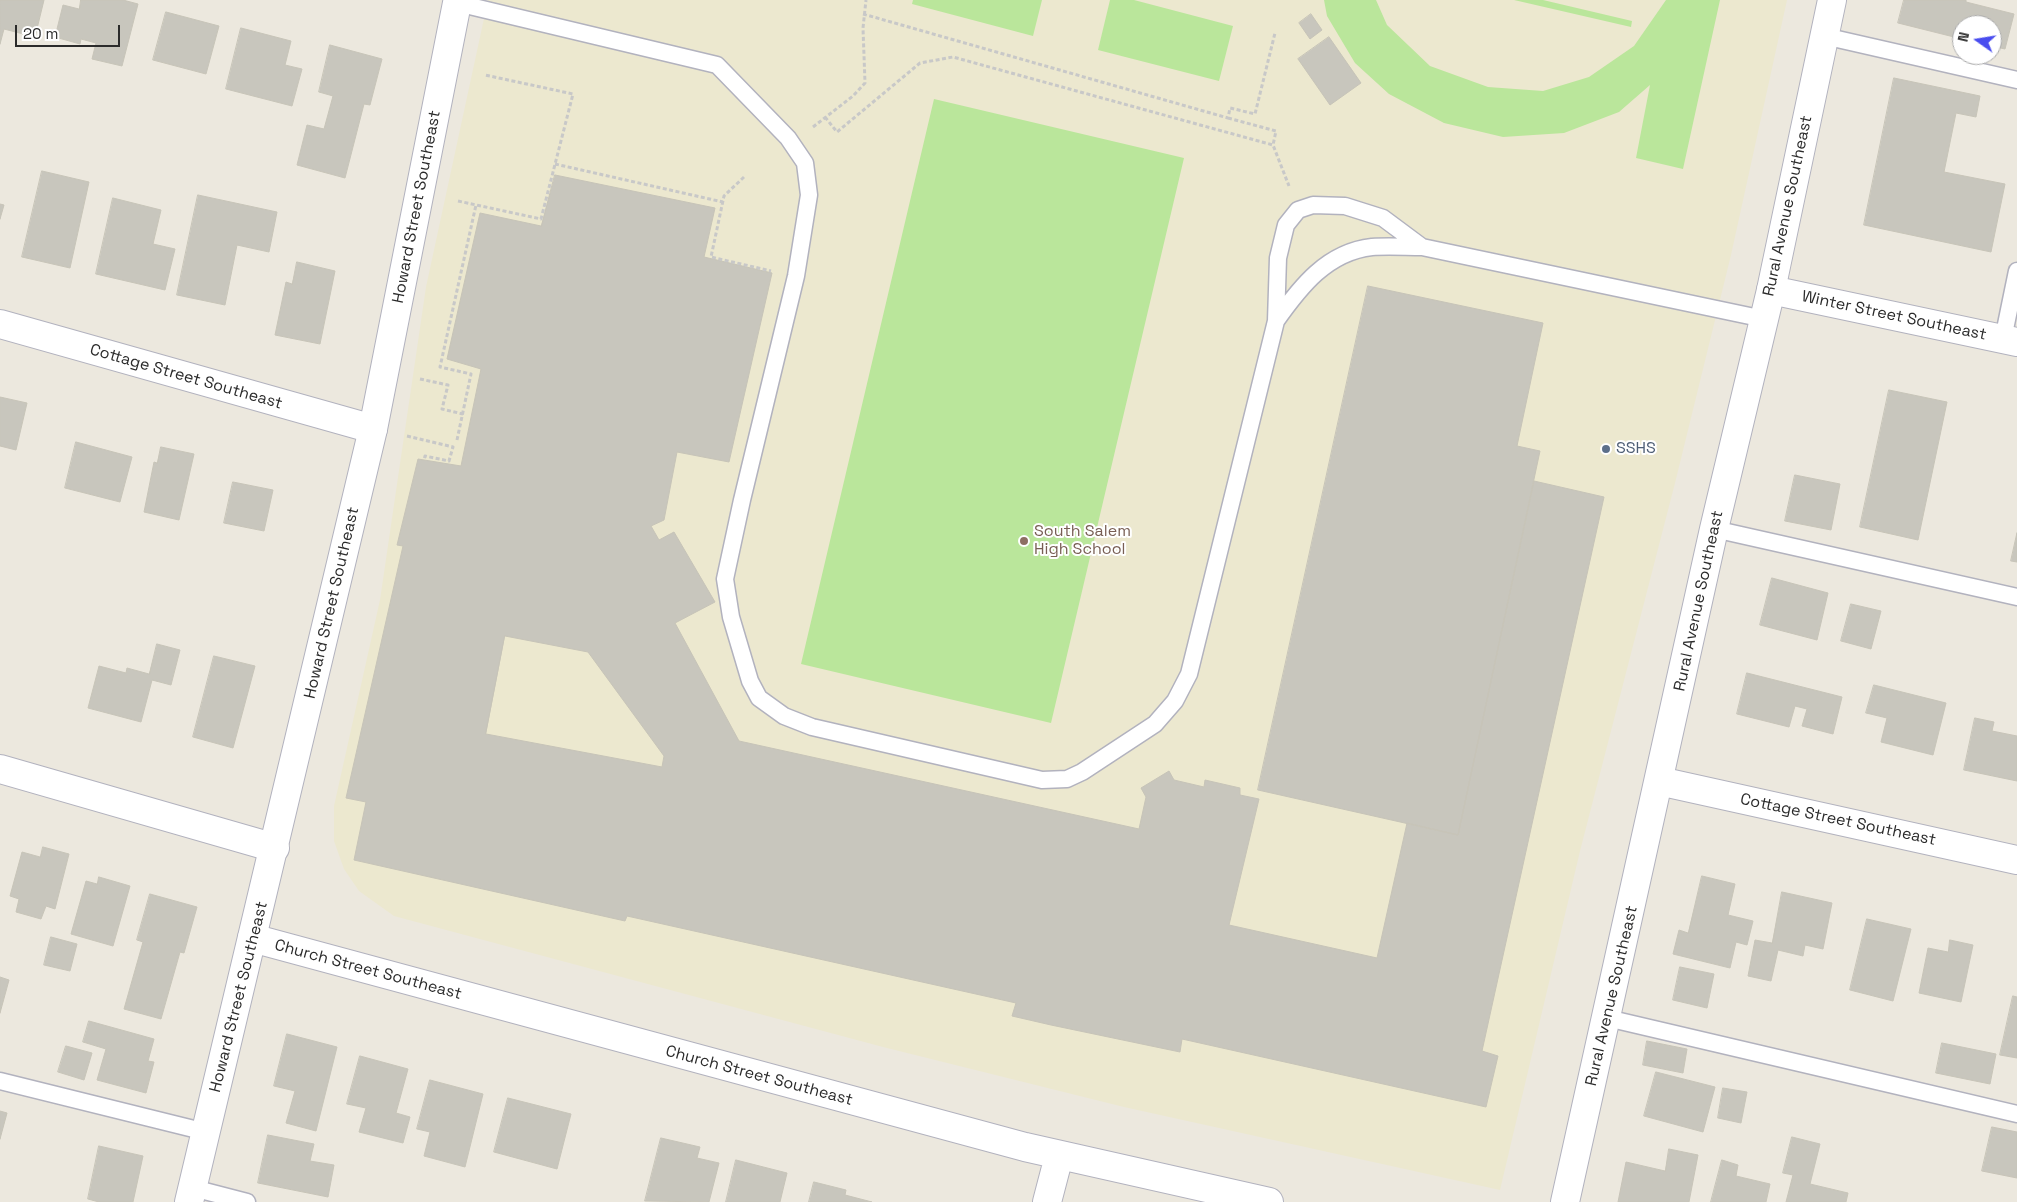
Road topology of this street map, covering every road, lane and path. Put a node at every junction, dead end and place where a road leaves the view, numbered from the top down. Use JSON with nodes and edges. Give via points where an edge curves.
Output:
{"nodes":[{"id":1,"x":866,"y":0,"type":"edge"},
{"id":2,"x":1832,"y":0,"type":"edge"},
{"id":3,"x":454,"y":1,"type":"edge"},
{"id":4,"x":863,"y":14,"type":"junction"},
{"id":5,"x":1275,"y":33,"type":"dead end"},
{"id":6,"x":1824,"y":36,"type":"junction"},
{"id":7,"x":485,"y":75,"type":"dead end"},
{"id":8,"x":2017,"y":80,"type":"edge"},
{"id":9,"x":1228,"y":118,"type":"junction"},
{"id":10,"x":1272,"y":145,"type":"junction"},
{"id":11,"x":555,"y":164,"type":"junction"},
{"id":12,"x":744,"y":177,"type":"dead end"},
{"id":13,"x":458,"y":201,"type":"dead end"},
{"id":14,"x":723,"y":202,"type":"junction"},
{"id":15,"x":476,"y":205,"type":"junction"},
{"id":16,"x":1298,"y":210,"type":"junction"},
{"id":17,"x":1422,"y":247,"type":"junction"},
{"id":18,"x":2017,"y":271,"type":"edge"},
{"id":19,"x":796,"y":276,"type":"junction"},
{"id":20,"x":1771,"y":290,"type":"junction"},
{"id":21,"x":1764,"y":319,"type":"junction"},
{"id":22,"x":1276,"y":320,"type":"junction"},
{"id":23,"x":0,"y":324,"type":"edge"},
{"id":24,"x":2010,"y":340,"type":"edge"},
{"id":25,"x":420,"y":379,"type":"dead end"},
{"id":26,"x":463,"y":414,"type":"junction"},
{"id":27,"x":373,"y":429,"type":"junction"},
{"id":28,"x":407,"y":436,"type":"dead end"},
{"id":29,"x":457,"y":440,"type":"dead end"},
{"id":30,"x":424,"y":460,"type":"dead end"},
{"id":31,"x":1714,"y":529,"type":"junction"},
{"id":32,"x":2017,"y":597,"type":"edge"},
{"id":33,"x":0,"y":770,"type":"edge"},
{"id":34,"x":1659,"y":781,"type":"junction"},
{"id":35,"x":275,"y":848,"type":"junction"},
{"id":36,"x":2017,"y":860,"type":"edge"},
{"id":37,"x":252,"y":938,"type":"junction"},
{"id":38,"x":1607,"y":1018,"type":"junction"},
{"id":39,"x":0,"y":1081,"type":"edge"},
{"id":40,"x":2017,"y":1114,"type":"edge"},
{"id":41,"x":206,"y":1132,"type":"junction"},
{"id":42,"x":1059,"y":1156,"type":"junction"},
{"id":43,"x":191,"y":1195,"type":"edge"},
{"id":44,"x":247,"y":1202,"type":"edge"},
{"id":45,"x":1048,"y":1202,"type":"edge"},
{"id":46,"x":1269,"y":1202,"type":"edge"},
{"id":47,"x":1565,"y":1202,"type":"edge"}],
"edges":[{"from":1,"to":4,"type":"path"},
{"from":2,"to":6,"type":"street","name":"Rural Avenue Southeast"},
{"from":3,"to":19,"type":"lane","via":[[717,65],[788,138],[805,163],[809,195]]},
{"from":3,"to":27,"type":"street","name":"Howard Street Southeast"},
{"from":4,"to":9,"type":"path"},
{"from":4,"to":10,"type":"path","via":[[865,83],[825,117],[837,132],[920,63],[953,57]]},
{"from":5,"to":9,"type":"path","via":[[1255,114],[1230,108]]},
{"from":6,"to":8,"type":"lane"},
{"from":6,"to":20,"type":"street","name":"Rural Avenue Southeast"},
{"from":7,"to":11,"type":"path","via":[[573,94]]},
{"from":9,"to":10,"type":"path","via":[[1276,131]]},
{"from":10,"to":16,"type":"path"},
{"from":11,"to":14,"type":"path"},
{"from":11,"to":15,"type":"path","via":[[541,219]]},
{"from":12,"to":14,"type":"path","via":[[724,196]]},
{"from":13,"to":15,"type":"path"},
{"from":14,"to":19,"type":"path","via":[[711,257]]},
{"from":15,"to":26,"type":"path","via":[[440,367],[471,374]]},
{"from":16,"to":17,"type":"lane","via":[[1313,206],[1346,206],[1383,218]]},
{"from":16,"to":22,"type":"lane","via":[[1286,224],[1278,258]]},
{"from":17,"to":21,"type":"lane"},
{"from":17,"to":22,"type":"lane","via":[[1370,248],[1342,256],[1321,268],[1300,288]]},
{"from":18,"to":24,"type":"lane"},
{"from":19,"to":22,"type":"lane","via":[[726,579],[731,617],[750,681],[759,698],[772,709],[812,727],[1042,780],[1067,778],[1082,772],[1155,724],[1175,701],[1189,674]]},
{"from":20,"to":21,"type":"street","name":"Rural Avenue Southeast"},
{"from":20,"to":24,"type":"street","name":"Winter Street Southeast"},
{"from":21,"to":31,"type":"street","name":"Rural Avenue Southeast"},
{"from":23,"to":27,"type":"street","name":"Cottage Street Southeast"},
{"from":25,"to":26,"type":"path","via":[[448,385],[442,409]]},
{"from":26,"to":29,"type":"path"},
{"from":27,"to":35,"type":"street","name":"Howard Street Southeast"},
{"from":28,"to":30,"type":"path","via":[[453,447],[449,461],[425,456]]},
{"from":31,"to":32,"type":"lane"},
{"from":31,"to":34,"type":"street","name":"Rural Avenue Southeast"},
{"from":33,"to":35,"type":"street"},
{"from":34,"to":36,"type":"street","name":"Cottage Street Southeast"},
{"from":34,"to":38,"type":"street","name":"Rural Avenue Southeast"},
{"from":35,"to":37,"type":"street","name":"Howard Street Southeast"},
{"from":37,"to":41,"type":"street","name":"Howard Street Southeast"},
{"from":37,"to":42,"type":"street","name":"Church Street Southeast"},
{"from":38,"to":40,"type":"lane"},
{"from":38,"to":47,"type":"street","name":"Rural Avenue Southeast"},
{"from":39,"to":41,"type":"lane"},
{"from":41,"to":43,"type":"street","name":"Howard Street Southeast"},
{"from":42,"to":45,"type":"street"},
{"from":42,"to":46,"type":"street","name":"Church Street Southeast"},
{"from":43,"to":44,"type":"lane"}]}
